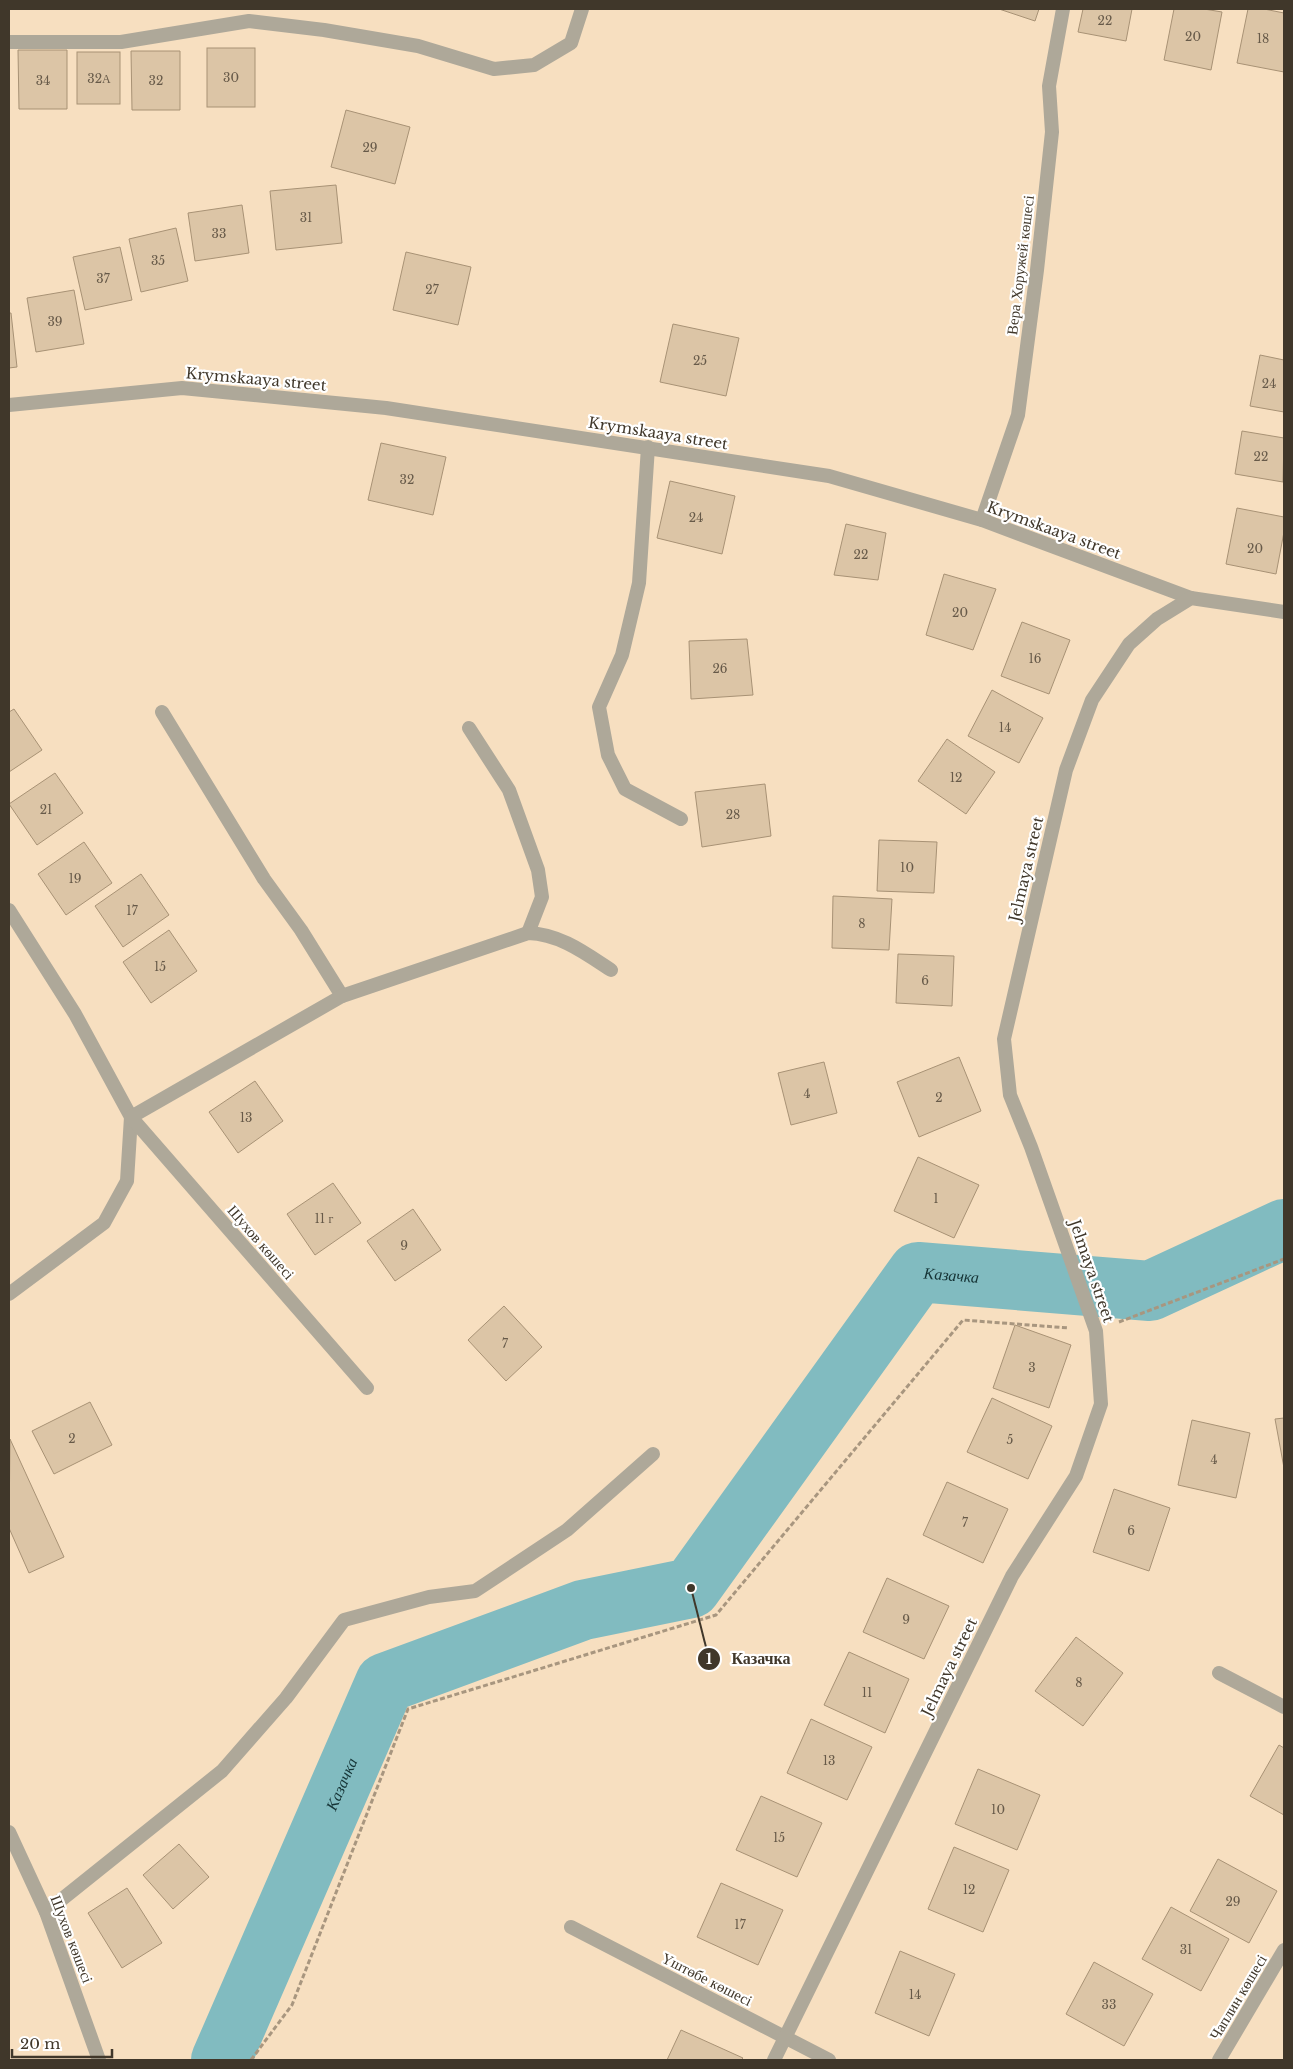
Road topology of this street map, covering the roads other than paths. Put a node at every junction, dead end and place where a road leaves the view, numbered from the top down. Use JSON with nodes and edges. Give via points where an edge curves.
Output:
{"nodes":[{"id":1,"x":582,"y":9,"type":"edge"},
{"id":2,"x":1063,"y":9,"type":"edge"},
{"id":3,"x":9,"y":42,"type":"edge"},
{"id":4,"x":9,"y":405,"type":"edge"},
{"id":5,"x":648,"y":448,"type":"junction"},
{"id":6,"x":982,"y":520,"type":"junction"},
{"id":7,"x":1192,"y":598,"type":"junction"},
{"id":8,"x":1284,"y":612,"type":"edge"},
{"id":9,"x":162,"y":712,"type":"dead end"},
{"id":10,"x":470,"y":728,"type":"dead end"},
{"id":11,"x":681,"y":819,"type":"dead end"},
{"id":12,"x":9,"y":910,"type":"edge"},
{"id":13,"x":528,"y":933,"type":"junction"},
{"id":14,"x":611,"y":970,"type":"dead end"},
{"id":15,"x":342,"y":996,"type":"junction"},
{"id":16,"x":131,"y":1117,"type":"junction"},
{"id":17,"x":9,"y":1294,"type":"edge"},
{"id":18,"x":367,"y":1388,"type":"dead end"},
{"id":19,"x":654,"y":1454,"type":"dead end"},
{"id":20,"x":1219,"y":1673,"type":"dead end"},
{"id":21,"x":1284,"y":1707,"type":"edge"},
{"id":22,"x":9,"y":1832,"type":"edge"},
{"id":23,"x":46,"y":1912,"type":"junction"},
{"id":24,"x":571,"y":1927,"type":"dead end"},
{"id":25,"x":1284,"y":1950,"type":"edge"},
{"id":26,"x":786,"y":2037,"type":"junction"},
{"id":27,"x":99,"y":2060,"type":"edge"},
{"id":28,"x":774,"y":2060,"type":"edge"},
{"id":29,"x":828,"y":2060,"type":"edge"},
{"id":30,"x":1219,"y":2060,"type":"edge"}],
"edges":[{"from":1,"to":3,"type":"street","via":[[571,43],[534,65],[494,69],[418,46],[249,21],[121,42]]},
{"from":2,"to":6,"type":"street","name":"Вера Хоружей көшесі","via":[[1049,86],[1052,132],[1038,270],[1018,415]]},
{"from":4,"to":5,"type":"street","name":"Krymskaaya street","via":[[182,388],[386,408]]},
{"from":5,"to":6,"type":"street","name":"Krymskaaya street","via":[[829,476]]},
{"from":5,"to":11,"type":"street","via":[[639,583],[622,655],[599,707],[608,755],[626,789]]},
{"from":6,"to":7,"type":"street","name":"Krymskaaya street"},
{"from":7,"to":8,"type":"street","name":"Krymskaaya street"},
{"from":7,"to":26,"type":"street","name":"Jelmaya street","via":[[1157,619],[1129,644],[1092,700],[1066,770],[1004,1039],[1010,1095],[1096,1330],[1101,1404],[1076,1476],[1012,1576]]},
{"from":9,"to":15,"type":"street","via":[[264,879]]},
{"from":10,"to":13,"type":"street","via":[[509,790],[538,870],[542,897]]},
{"from":12,"to":16,"type":"street","name":"Шухов көшесі","via":[[75,1014]]},
{"from":13,"to":14,"type":"street","via":[[543,933],[576,947]]},
{"from":13,"to":15,"type":"street"},
{"from":15,"to":16,"type":"street"},
{"from":16,"to":17,"type":"street","via":[[127,1181],[104,1223]]},
{"from":16,"to":18,"type":"street","name":"Шухов көшесі"},
{"from":19,"to":23,"type":"street","via":[[568,1530],[475,1591],[429,1596],[344,1620],[286,1698],[222,1771]]},
{"from":20,"to":21,"type":"street"},
{"from":22,"to":23,"type":"street","name":"Шухов көшесі"},
{"from":23,"to":27,"type":"street","name":"Шухов көшесі"},
{"from":24,"to":26,"type":"street","name":"Үштөбе көшесі"},
{"from":25,"to":30,"type":"street","name":"Чаплин көшесі"},
{"from":26,"to":28,"type":"street","name":"Jelmaya street"},
{"from":26,"to":29,"type":"street","name":"Үштөбе көшесі"}]}
